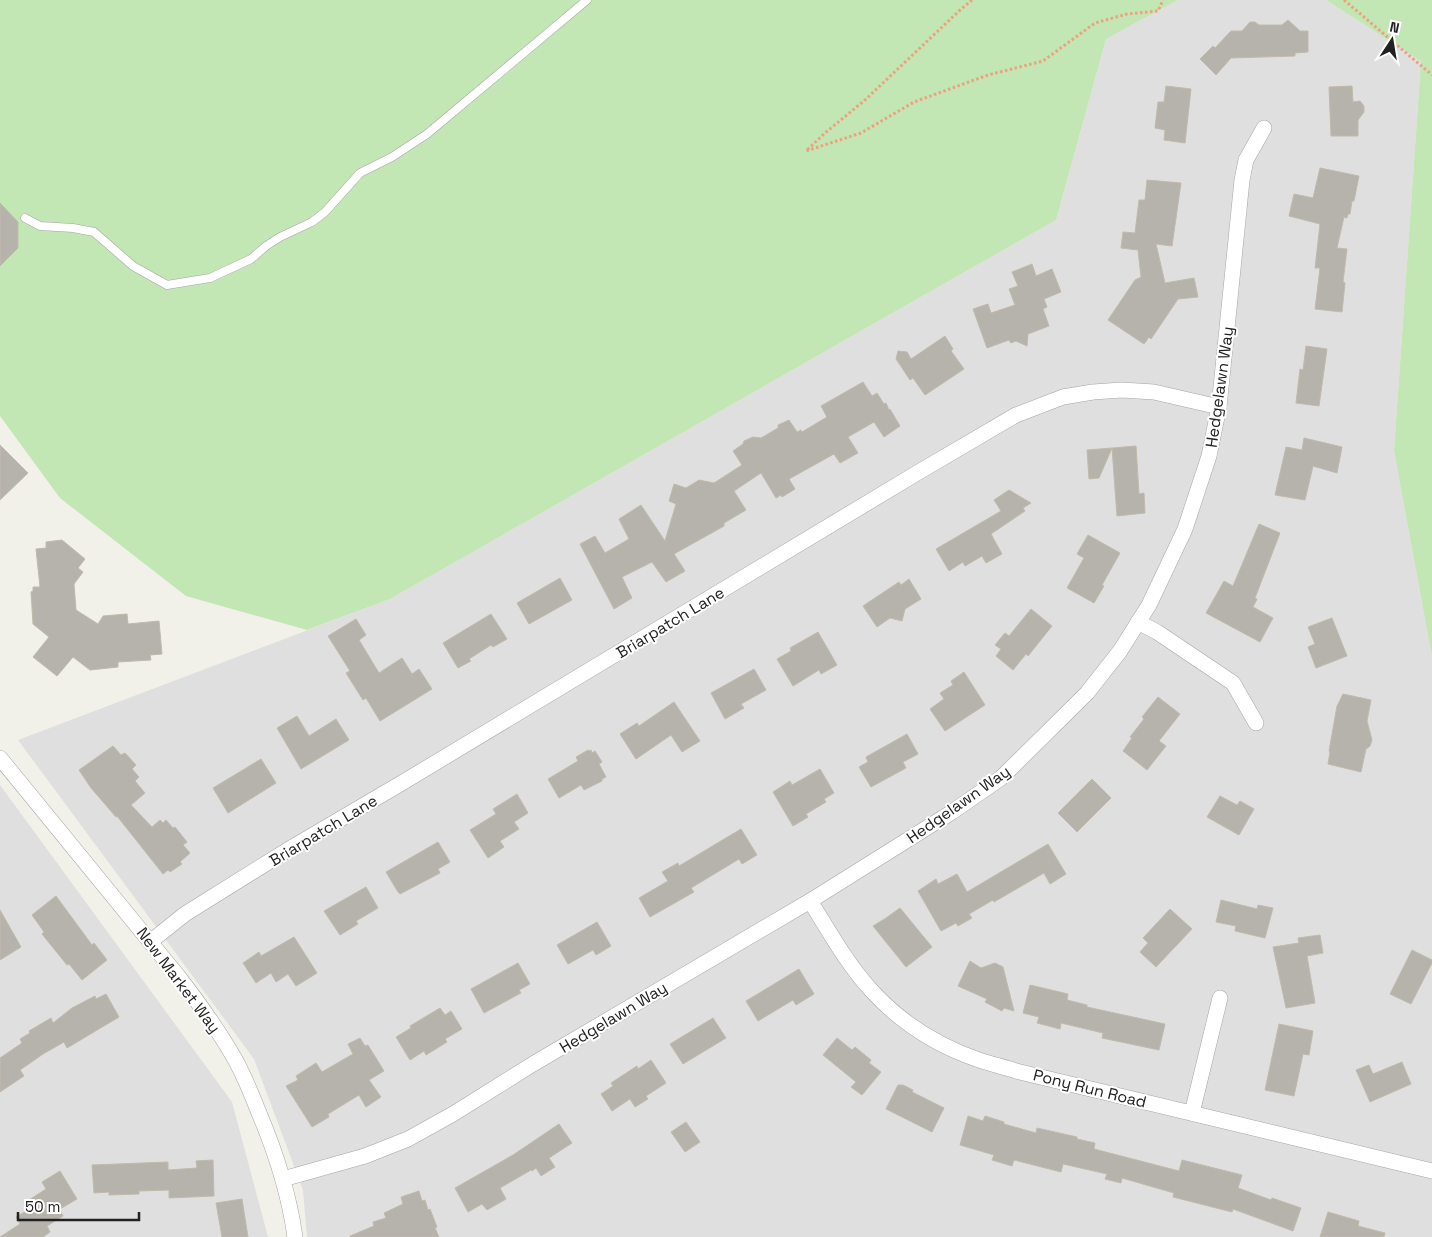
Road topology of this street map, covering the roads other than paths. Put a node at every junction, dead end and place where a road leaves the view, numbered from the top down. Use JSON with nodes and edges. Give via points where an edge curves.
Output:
{"nodes":[{"id":1,"x":587,"y":0,"type":"edge"},
{"id":2,"x":1264,"y":128,"type":"dead end"},
{"id":3,"x":25,"y":218,"type":"dead end"},
{"id":4,"x":1219,"y":407,"type":"junction"},
{"id":5,"x":1138,"y":622,"type":"junction"},
{"id":6,"x":1256,"y":723,"type":"dead end"},
{"id":7,"x":0,"y":758,"type":"edge"},
{"id":8,"x":810,"y":901,"type":"junction"},
{"id":9,"x":150,"y":942,"type":"junction"},
{"id":10,"x":1220,"y":998,"type":"dead end"},
{"id":11,"x":1192,"y":1113,"type":"junction"},
{"id":12,"x":1432,"y":1171,"type":"edge"},
{"id":13,"x":284,"y":1179,"type":"junction"},
{"id":14,"x":295,"y":1237,"type":"edge"}],
"edges":[{"from":1,"to":3,"type":"lane","via":[[427,134],[360,173],[312,222],[266,246],[251,259],[210,278],[167,285],[133,266],[94,232],[40,226]]},
{"from":2,"to":4,"type":"street","name":"Hedgelawn Way","via":[[1246,160],[1242,180]]},
{"from":4,"to":5,"type":"street","name":"Hedgelawn Way","via":[[1209,456],[1185,530]]},
{"from":4,"to":9,"type":"street","name":"Briarpatch Lane","via":[[1154,392],[1122,390],[1063,396],[1016,415],[286,851],[185,914]]},
{"from":5,"to":6,"type":"street","via":[[1233,682]]},
{"from":5,"to":8,"type":"street","name":"Hedgelawn Way","via":[[1120,651],[1086,693],[1001,778]]},
{"from":7,"to":9,"type":"street","name":"New Market Way"},
{"from":8,"to":11,"type":"street","name":"Pony Run Road","via":[[869,989],[884,1005],[925,1035],[980,1061]]},
{"from":8,"to":13,"type":"street","name":"Hedgelawn Way","via":[[408,1139],[365,1156]]},
{"from":9,"to":13,"type":"street","name":"New Market Way","via":[[200,1005],[236,1060]]},
{"from":10,"to":11,"type":"street"},
{"from":11,"to":12,"type":"street","name":"Pony Run Road"},
{"from":13,"to":14,"type":"street","name":"New Market Way"}]}
